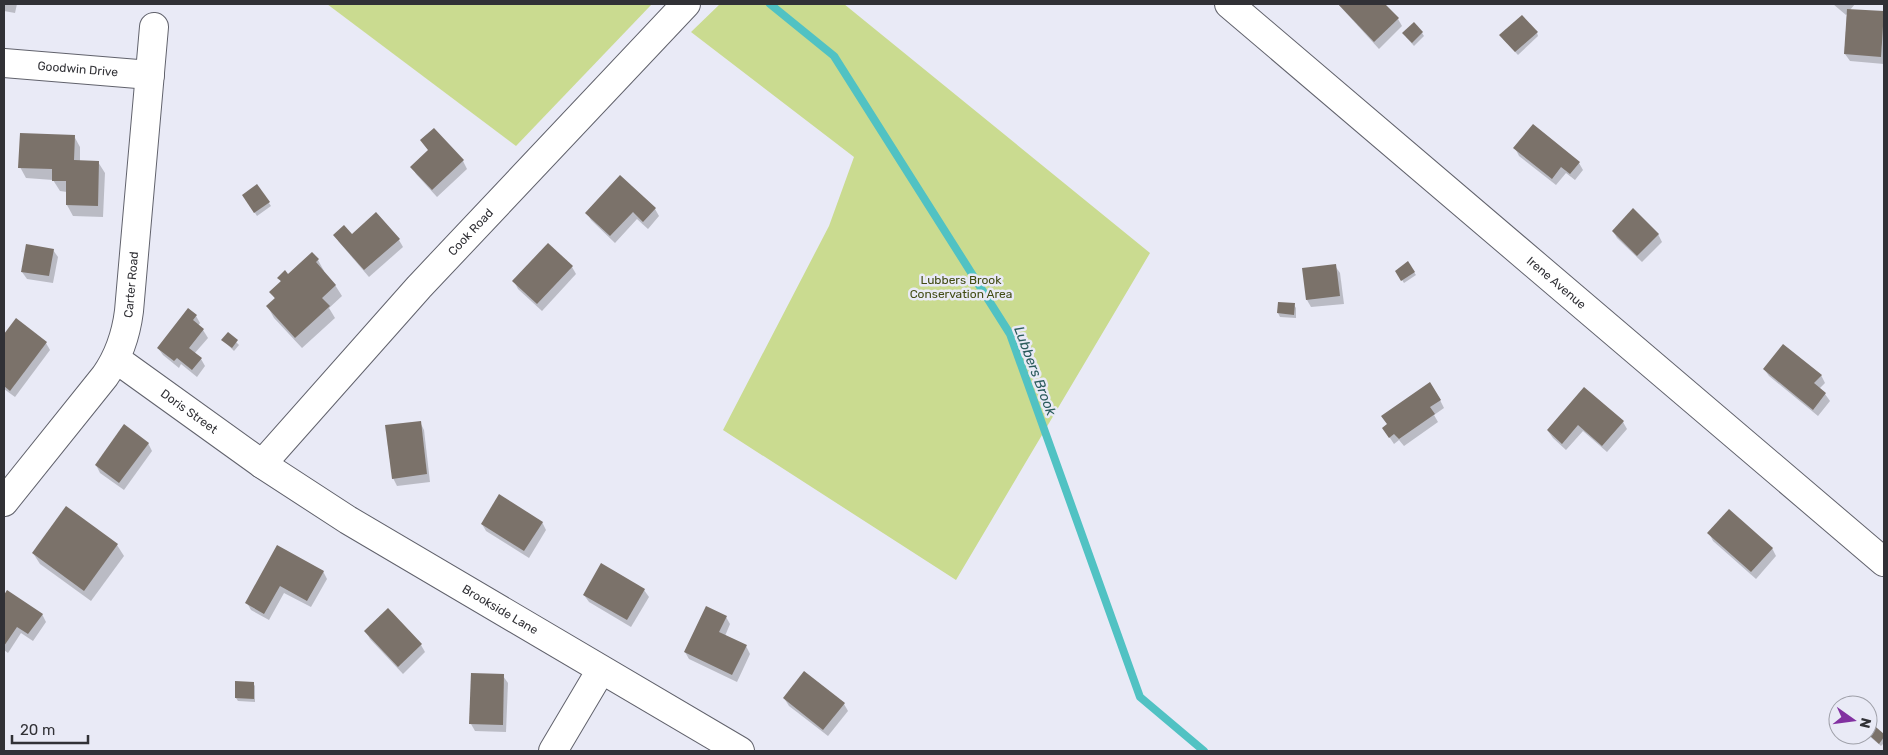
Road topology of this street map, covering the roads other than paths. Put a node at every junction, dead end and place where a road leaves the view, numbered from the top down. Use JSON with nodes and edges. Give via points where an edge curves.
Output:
{"nodes":[{"id":1,"x":686,"y":4,"type":"edge"},
{"id":2,"x":1229,"y":4,"type":"edge"},
{"id":3,"x":154,"y":27,"type":"dead end"},
{"id":4,"x":4,"y":63,"type":"edge"},
{"id":5,"x":150,"y":75,"type":"junction"},
{"id":6,"x":116,"y":359,"type":"junction"},
{"id":7,"x":262,"y":464,"type":"junction"},
{"id":8,"x":4,"y":502,"type":"edge"},
{"id":9,"x":1884,"y":562,"type":"edge"},
{"id":10,"x":601,"y":670,"type":"junction"},
{"id":11,"x":553,"y":751,"type":"edge"},
{"id":12,"x":740,"y":751,"type":"edge"}],
"edges":[{"from":1,"to":7,"type":"street","name":"Cook Road","via":[[419,287]]},
{"from":2,"to":9,"type":"street","name":"Irene Avenue"},
{"from":3,"to":5,"type":"street","name":"Carter Road"},
{"from":4,"to":5,"type":"street","name":"Goodwin Drive"},
{"from":5,"to":6,"type":"street","name":"Carter Road","via":[[129,311]]},
{"from":6,"to":7,"type":"street","name":"Doris Street"},
{"from":6,"to":8,"type":"street","name":"Carter Road"},
{"from":7,"to":10,"type":"street","name":"Brookside Lane","via":[[348,520]]},
{"from":10,"to":11,"type":"street"},
{"from":10,"to":12,"type":"street","name":"Brookside Lane"}]}
